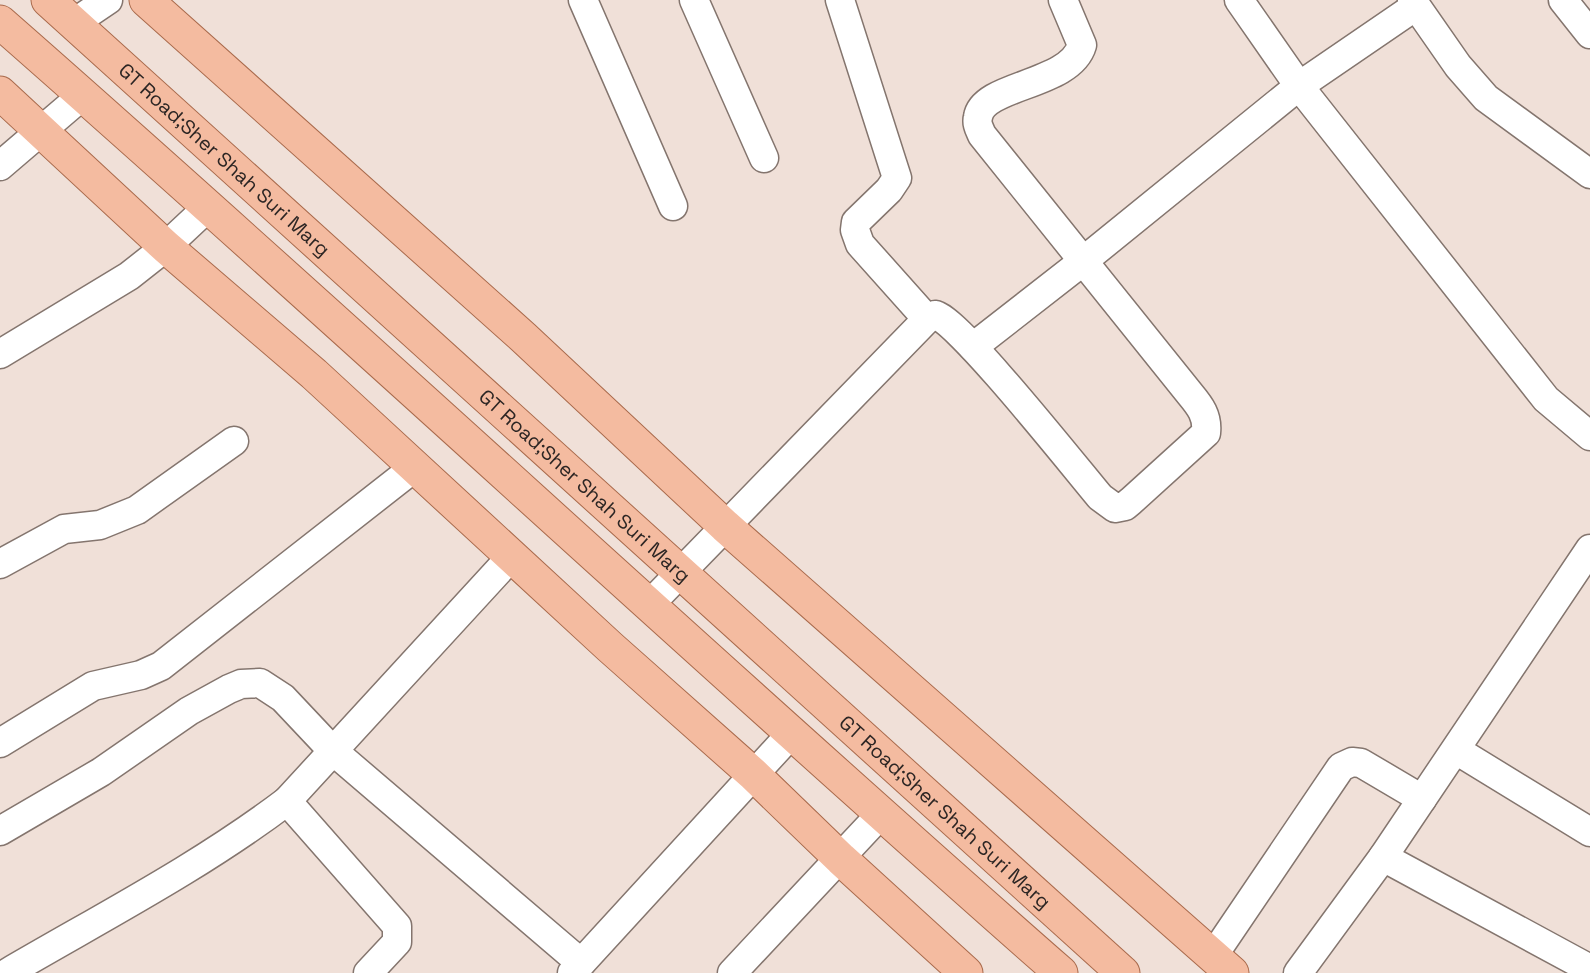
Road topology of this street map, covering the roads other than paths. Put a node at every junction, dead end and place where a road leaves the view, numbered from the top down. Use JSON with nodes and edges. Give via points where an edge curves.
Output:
{"nodes":[{"id":1,"x":48,"y":0,"type":"edge"},
{"id":2,"x":108,"y":0,"type":"edge"},
{"id":3,"x":146,"y":0,"type":"edge"},
{"id":4,"x":584,"y":0,"type":"edge"},
{"id":5,"x":694,"y":0,"type":"edge"},
{"id":6,"x":840,"y":0,"type":"edge"},
{"id":7,"x":1063,"y":0,"type":"edge"},
{"id":8,"x":1239,"y":0,"type":"edge"},
{"id":9,"x":1563,"y":0,"type":"edge"},
{"id":10,"x":1414,"y":3,"type":"edge"},
{"id":11,"x":0,"y":22,"type":"edge"},
{"id":12,"x":74,"y":23,"type":"junction"},
{"id":13,"x":1590,"y":34,"type":"edge"},
{"id":14,"x":1299,"y":86,"type":"junction"},
{"id":15,"x":0,"y":93,"type":"edge"},
{"id":16,"x":83,"y":95,"type":"junction"},
{"id":17,"x":42,"y":132,"type":"junction"},
{"id":18,"x":764,"y":158,"type":"dead end"},
{"id":19,"x":0,"y":166,"type":"edge"},
{"id":20,"x":1590,"y":174,"type":"edge"},
{"id":21,"x":674,"y":206,"type":"dead end"},
{"id":22,"x":208,"y":207,"type":"junction"},
{"id":23,"x":166,"y":247,"type":"junction"},
{"id":24,"x":1082,"y":262,"type":"junction"},
{"id":25,"x":927,"y":319,"type":"junction"},
{"id":26,"x":973,"y":347,"type":"junction"},
{"id":27,"x":0,"y":354,"type":"edge"},
{"id":28,"x":1588,"y":430,"type":"edge"},
{"id":29,"x":234,"y":441,"type":"dead end"},
{"id":30,"x":415,"y":467,"type":"junction"},
{"id":31,"x":725,"y":526,"type":"junction"},
{"id":32,"x":1590,"y":549,"type":"edge"},
{"id":33,"x":512,"y":556,"type":"junction"},
{"id":34,"x":0,"y":564,"type":"edge"},
{"id":35,"x":680,"y":572,"type":"junction"},
{"id":36,"x":650,"y":604,"type":"junction"},
{"id":37,"x":791,"y":734,"type":"junction"},
{"id":38,"x":0,"y":743,"type":"edge"},
{"id":39,"x":332,"y":750,"type":"junction"},
{"id":40,"x":1456,"y":750,"type":"junction"},
{"id":41,"x":753,"y":774,"type":"junction"},
{"id":42,"x":1422,"y":799,"type":"junction"},
{"id":43,"x":286,"y":801,"type":"junction"},
{"id":44,"x":880,"y":815,"type":"junction"},
{"id":45,"x":0,"y":831,"type":"edge"},
{"id":46,"x":1590,"y":832,"type":"edge"},
{"id":47,"x":1383,"y":857,"type":"junction"},
{"id":48,"x":841,"y":859,"type":"junction"},
{"id":49,"x":1223,"y":964,"type":"edge"},
{"id":50,"x":576,"y":968,"type":"edge"},
{"id":51,"x":1590,"y":969,"type":"edge"},
{"id":52,"x":7,"y":973,"type":"edge"},
{"id":53,"x":368,"y":973,"type":"edge"},
{"id":54,"x":732,"y":973,"type":"edge"},
{"id":55,"x":966,"y":973,"type":"edge"},
{"id":56,"x":1061,"y":973,"type":"edge"},
{"id":57,"x":1123,"y":973,"type":"edge"},
{"id":58,"x":1298,"y":973,"type":"edge"}],
"edges":[{"from":1,"to":12,"type":"main road","name":"GT Road;Sher Shah Suri Marg"},
{"from":2,"to":12,"type":"street"},
{"from":3,"to":31,"type":"main road","via":[[523,337]]},
{"from":4,"to":21,"type":"street"},
{"from":5,"to":18,"type":"street"},
{"from":6,"to":25,"type":"street","via":[[897,178],[856,222],[856,236]]},
{"from":7,"to":24,"type":"street","via":[[1082,45],[1076,58],[1061,70],[1001,94],[985,105],[977,123],[982,135]]},
{"from":8,"to":14,"type":"street"},
{"from":9,"to":13,"type":"street"},
{"from":10,"to":14,"type":"street"},
{"from":10,"to":20,"type":"street","via":[[1486,98]]},
{"from":11,"to":16,"type":"main road"},
{"from":12,"to":35,"type":"main road","name":"GT Road;Sher Shah Suri Marg"},
{"from":14,"to":24,"type":"street"},
{"from":14,"to":28,"type":"street","via":[[1546,399]]},
{"from":15,"to":17,"type":"main road"},
{"from":16,"to":17,"type":"street"},
{"from":16,"to":22,"type":"main road"},
{"from":17,"to":19,"type":"street"},
{"from":17,"to":23,"type":"main road"},
{"from":22,"to":23,"type":"street"},
{"from":22,"to":36,"type":"main road"},
{"from":23,"to":27,"type":"street","via":[[129,276]]},
{"from":23,"to":30,"type":"main road"},
{"from":24,"to":26,"type":"street"},
{"from":24,"to":26,"type":"street","via":[[1190,394],[1207,422],[1206,433],[1125,506],[1115,508],[1100,497]]},
{"from":25,"to":26,"type":"street","via":[[935,315],[945,318]]},
{"from":25,"to":31,"type":"street"},
{"from":29,"to":34,"type":"street","via":[[137,510],[100,525],[64,529]]},
{"from":30,"to":33,"type":"main road"},
{"from":30,"to":38,"type":"street","via":[[161,666],[93,686]]},
{"from":31,"to":35,"type":"street"},
{"from":31,"to":49,"type":"main road"},
{"from":32,"to":40,"type":"street"},
{"from":33,"to":39,"type":"street"},
{"from":33,"to":41,"type":"main road"},
{"from":35,"to":36,"type":"street"},
{"from":35,"to":57,"type":"main road","name":"GT Road;Sher Shah Suri Marg"},
{"from":36,"to":37,"type":"main road"},
{"from":37,"to":41,"type":"street"},
{"from":37,"to":44,"type":"main road"},
{"from":39,"to":43,"type":"street"},
{"from":39,"to":45,"type":"street","via":[[273,689],[260,683],[241,684],[189,711],[101,772]]},
{"from":39,"to":50,"type":"street"},
{"from":40,"to":42,"type":"street"},
{"from":40,"to":46,"type":"street"},
{"from":41,"to":48,"type":"main road"},
{"from":41,"to":50,"type":"street"},
{"from":42,"to":47,"type":"street"},
{"from":42,"to":49,"type":"street","via":[[1361,764],[1352,762],[1341,767]]},
{"from":43,"to":52,"type":"street","via":[[197,861]]},
{"from":43,"to":53,"type":"street","via":[[397,926],[398,942]]},
{"from":44,"to":48,"type":"street"},
{"from":44,"to":56,"type":"main road"},
{"from":47,"to":51,"type":"street"},
{"from":47,"to":58,"type":"street"},
{"from":48,"to":54,"type":"street"},
{"from":48,"to":55,"type":"main road"}]}
